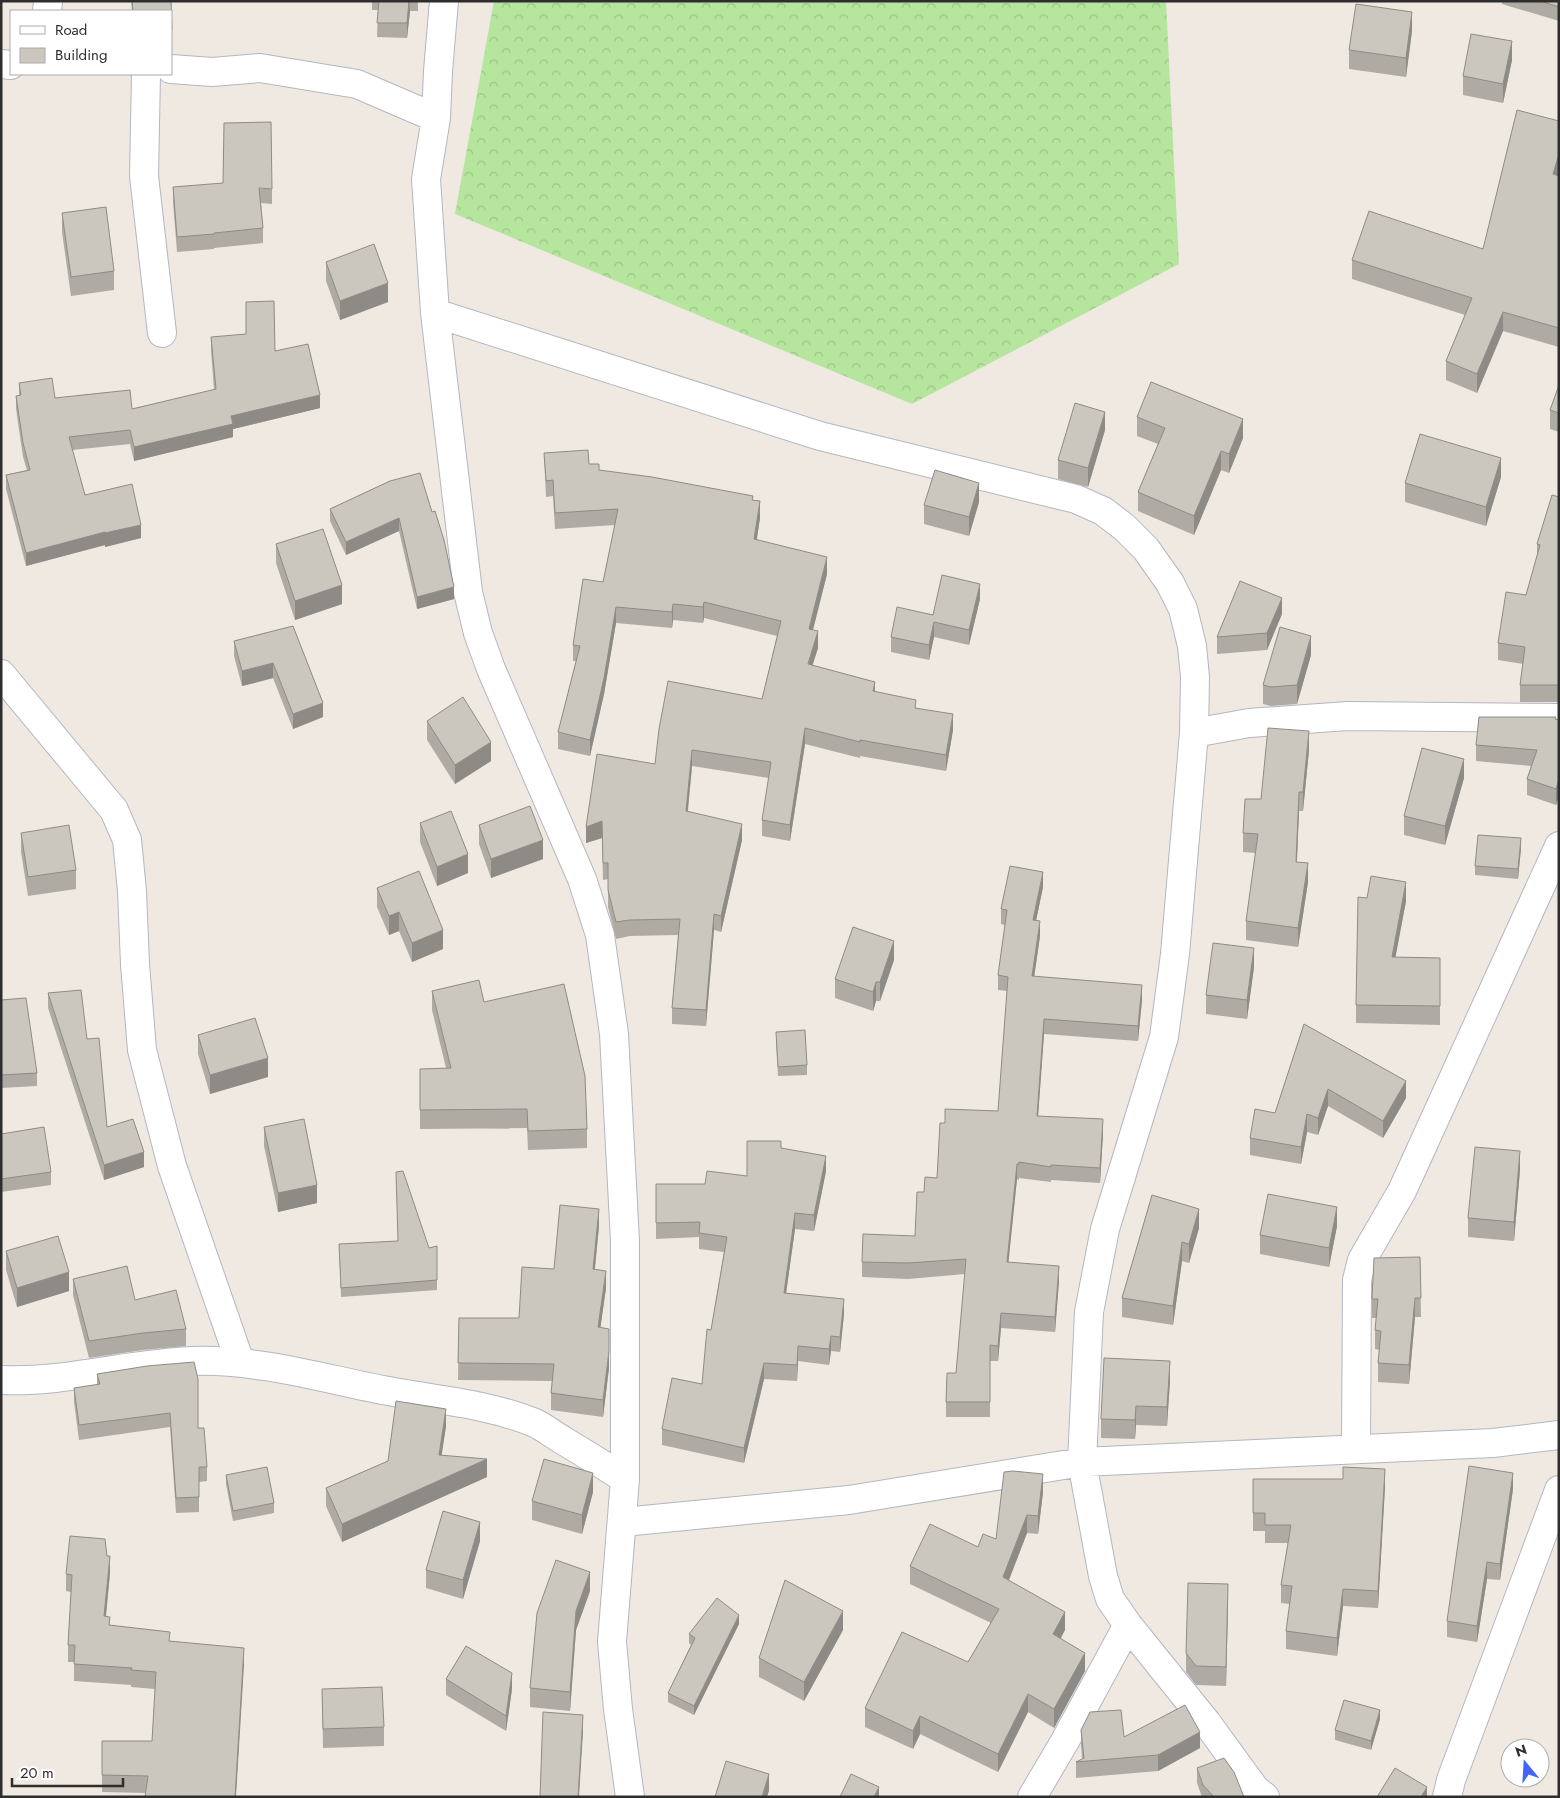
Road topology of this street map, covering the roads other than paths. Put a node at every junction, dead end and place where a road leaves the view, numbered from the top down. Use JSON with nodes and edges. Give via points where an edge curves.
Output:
{"nodes":[{"id":1,"x":444,"y":1,"type":"edge"},
{"id":2,"x":172,"y":69,"type":"edge"},
{"id":3,"x":146,"y":75,"type":"edge"},
{"id":4,"x":436,"y":118,"type":"junction"},
{"id":5,"x":435,"y":313,"type":"junction"},
{"id":6,"x":162,"y":333,"type":"dead end"},
{"id":7,"x":1,"y":674,"type":"edge"},
{"id":8,"x":1559,"y":718,"type":"edge"},
{"id":9,"x":1194,"y":733,"type":"junction"},
{"id":10,"x":1559,"y":846,"type":"edge"},
{"id":11,"x":240,"y":1362,"type":"junction"},
{"id":12,"x":1,"y":1380,"type":"edge"},
{"id":13,"x":1559,"y":1435,"type":"edge"},
{"id":14,"x":1356,"y":1448,"type":"junction"},
{"id":15,"x":1082,"y":1462,"type":"junction"},
{"id":16,"x":625,"y":1479,"type":"junction"},
{"id":17,"x":1559,"y":1490,"type":"edge"},
{"id":18,"x":623,"y":1522,"type":"junction"},
{"id":19,"x":1128,"y":1625,"type":"junction"},
{"id":20,"x":630,"y":1797,"type":"edge"},
{"id":21,"x":1032,"y":1797,"type":"edge"},
{"id":22,"x":1264,"y":1797,"type":"edge"},
{"id":23,"x":1447,"y":1797,"type":"edge"}],
"edges":[{"from":1,"to":4,"type":"street"},
{"from":2,"to":4,"type":"street","via":[[212,72],[260,68],[357,84]]},
{"from":3,"to":6,"type":"street","via":[[144,176]]},
{"from":4,"to":5,"type":"street","via":[[426,179]]},
{"from":5,"to":9,"type":"street","via":[[820,436],[1076,499],[1103,511],[1146,549],[1170,583],[1183,609],[1192,646],[1195,678]]},
{"from":5,"to":16,"type":"street","via":[[468,592],[478,633],[582,878],[600,935],[614,1034],[625,1241]]},
{"from":7,"to":11,"type":"street","via":[[114,810],[127,840],[142,1050],[172,1166]]},
{"from":8,"to":9,"type":"street","via":[[1348,716],[1249,724]]},
{"from":9,"to":15,"type":"street","via":[[1175,954],[1164,1037],[1105,1230],[1089,1312]]},
{"from":10,"to":14,"type":"street","via":[[1402,1191],[1362,1260],[1357,1280]]},
{"from":11,"to":12,"type":"street","via":[[193,1361],[80,1376]]},
{"from":11,"to":16,"type":"street","via":[[489,1408],[536,1424]]},
{"from":13,"to":14,"type":"street","via":[[1493,1443]]},
{"from":14,"to":15,"type":"street"},
{"from":15,"to":18,"type":"street","via":[[850,1500]]},
{"from":15,"to":19,"type":"street","via":[[1103,1576],[1110,1599]]},
{"from":16,"to":18,"type":"street"},
{"from":17,"to":23,"type":"street"},
{"from":18,"to":20,"type":"street","via":[[612,1642]]},
{"from":19,"to":21,"type":"street"},
{"from":19,"to":22,"type":"street","via":[[1207,1723],[1255,1790]]}]}
